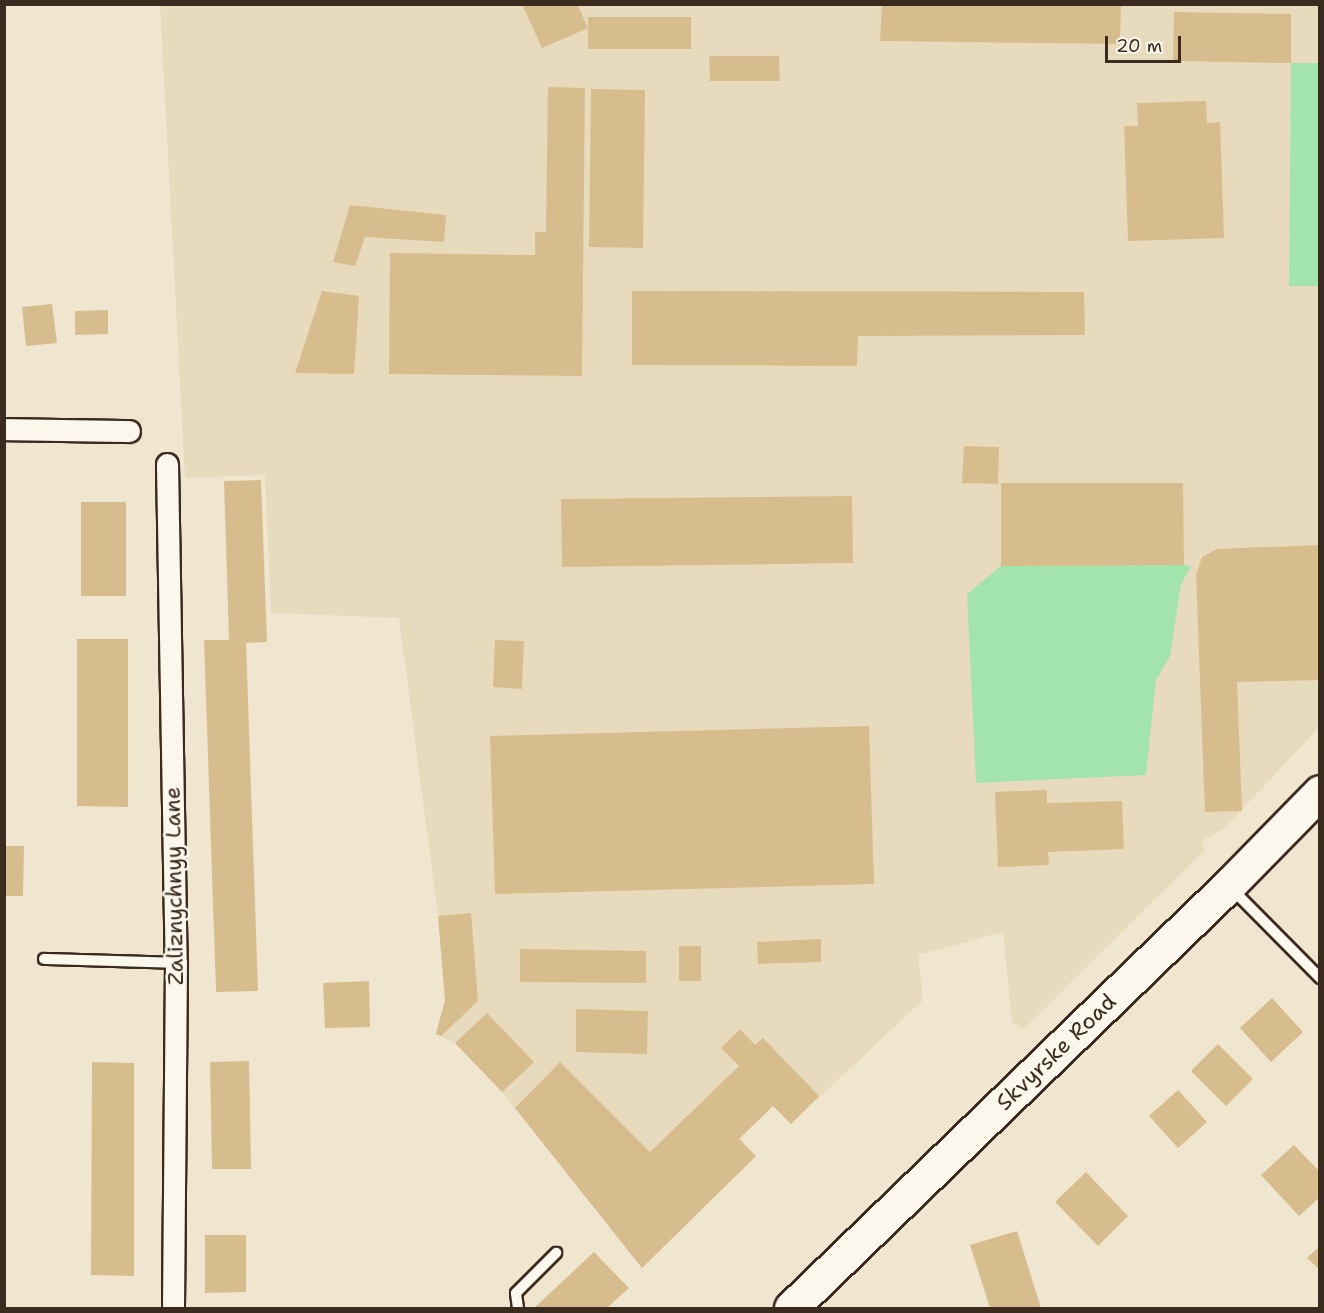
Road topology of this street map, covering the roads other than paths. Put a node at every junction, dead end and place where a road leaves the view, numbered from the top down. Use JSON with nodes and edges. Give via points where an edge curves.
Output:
{"nodes":[{"id":1,"x":4,"y":429,"type":"edge"},
{"id":2,"x":129,"y":431,"type":"dead end"},
{"id":3,"x":167,"y":464,"type":"dead end"},
{"id":4,"x":1320,"y":792,"type":"edge"},
{"id":5,"x":1228,"y":885,"type":"junction"},
{"id":6,"x":44,"y":959,"type":"dead end"},
{"id":7,"x":176,"y":963,"type":"junction"},
{"id":8,"x":1320,"y":978,"type":"edge"},
{"id":9,"x":556,"y":1253,"type":"dead end"},
{"id":10,"x":173,"y":1308,"type":"edge"},
{"id":11,"x":518,"y":1308,"type":"edge"},
{"id":12,"x":790,"y":1308,"type":"edge"}],
"edges":[{"from":1,"to":2,"type":"street"},
{"from":3,"to":7,"type":"street","name":"Zaliznychnyy Lane"},
{"from":4,"to":5,"type":"main road","name":"Skvyrske Road"},
{"from":5,"to":8,"type":"lane"},
{"from":5,"to":12,"type":"main road","name":"Skvyrske Road"},
{"from":6,"to":7,"type":"lane"},
{"from":7,"to":10,"type":"street","name":"Zaliznychnyy Lane"},
{"from":9,"to":11,"type":"lane","via":[[516,1293]]}]}
